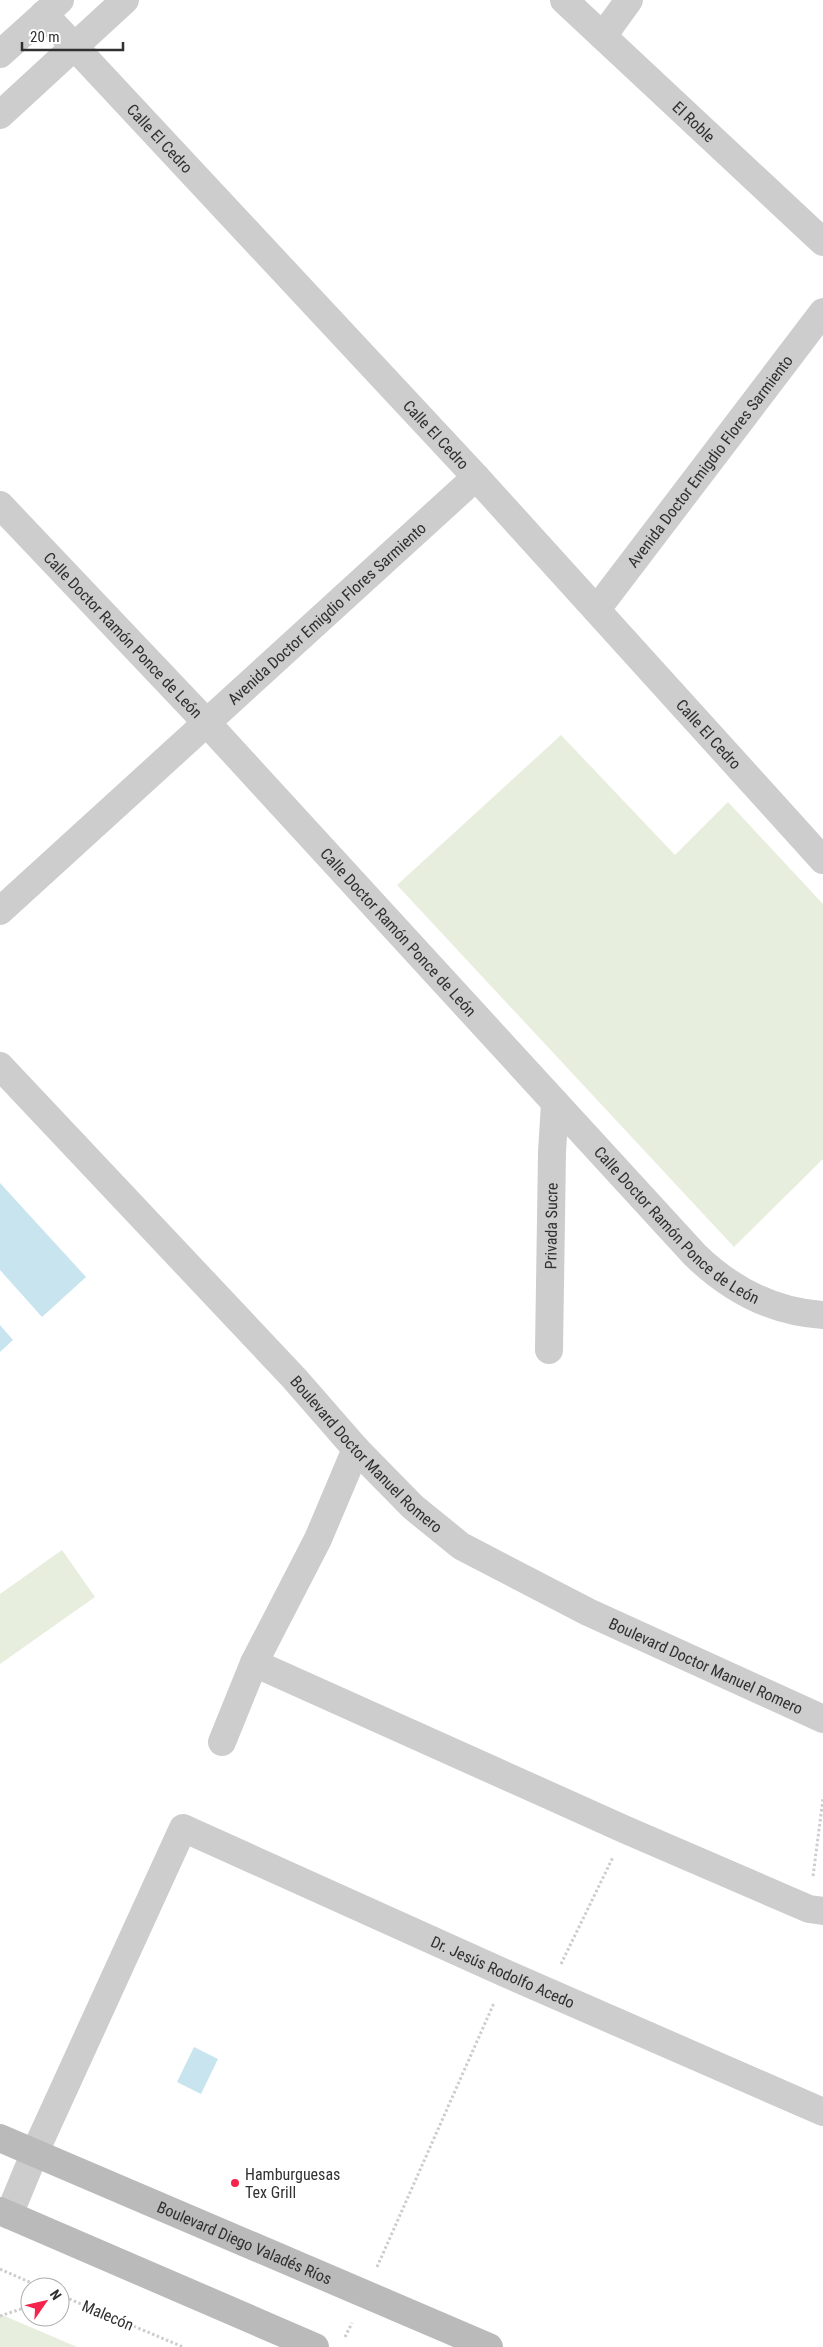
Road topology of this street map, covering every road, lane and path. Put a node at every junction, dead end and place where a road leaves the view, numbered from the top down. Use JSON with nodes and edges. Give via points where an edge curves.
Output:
{"nodes":[{"id":1,"x":125,"y":0,"type":"edge"},
{"id":2,"x":564,"y":0,"type":"edge"},
{"id":3,"x":629,"y":0,"type":"edge"},
{"id":4,"x":52,"y":7,"type":"edge"},
{"id":5,"x":603,"y":36,"type":"junction"},
{"id":6,"x":76,"y":46,"type":"junction"},
{"id":7,"x":0,"y":54,"type":"edge"},
{"id":8,"x":0,"y":114,"type":"edge"},
{"id":9,"x":823,"y":242,"type":"edge"},
{"id":10,"x":823,"y":312,"type":"edge"},
{"id":11,"x":476,"y":477,"type":"junction"},
{"id":12,"x":0,"y":505,"type":"edge"},
{"id":13,"x":597,"y":609,"type":"junction"},
{"id":14,"x":206,"y":722,"type":"junction"},
{"id":15,"x":823,"y":860,"type":"edge"},
{"id":16,"x":0,"y":911,"type":"edge"},
{"id":17,"x":0,"y":1066,"type":"edge"},
{"id":18,"x":555,"y":1103,"type":"junction"},
{"id":19,"x":823,"y":1315,"type":"edge"},
{"id":20,"x":549,"y":1350,"type":"dead end"},
{"id":21,"x":356,"y":1449,"type":"junction"},
{"id":22,"x":254,"y":1663,"type":"junction"},
{"id":23,"x":823,"y":1719,"type":"edge"},
{"id":24,"x":222,"y":1742,"type":"dead end"},
{"id":25,"x":823,"y":1799,"type":"edge"},
{"id":26,"x":626,"y":1830,"type":"junction"},
{"id":27,"x":816,"y":1910,"type":"edge"},
{"id":28,"x":507,"y":1974,"type":"junction"},
{"id":29,"x":547,"y":1992,"type":"junction"},
{"id":30,"x":823,"y":2112,"type":"edge"},
{"id":31,"x":0,"y":2138,"type":"edge"},
{"id":32,"x":35,"y":2152,"type":"junction"},
{"id":33,"x":5,"y":2213,"type":"edge"},
{"id":34,"x":0,"y":2269,"type":"edge"},
{"id":35,"x":20,"y":2278,"type":"edge"},
{"id":36,"x":366,"y":2293,"type":"junction"},
{"id":37,"x":70,"y":2300,"type":"edge"},
{"id":38,"x":20,"y":2309,"type":"edge"},
{"id":39,"x":0,"y":2316,"type":"edge"},
{"id":40,"x":345,"y":2338,"type":"dead end"},
{"id":41,"x":183,"y":2347,"type":"edge"},
{"id":42,"x":315,"y":2347,"type":"edge"},
{"id":43,"x":489,"y":2347,"type":"edge"}],
"edges":[{"from":1,"to":6,"type":"street"},
{"from":2,"to":5,"type":"street","name":"El Roble"},
{"from":3,"to":5,"type":"street"},
{"from":4,"to":6,"type":"street","name":"Calle El Cedro"},
{"from":4,"to":7,"type":"street"},
{"from":5,"to":9,"type":"street","name":"El Roble"},
{"from":6,"to":8,"type":"street"},
{"from":6,"to":11,"type":"street","name":"Calle El Cedro"},
{"from":10,"to":13,"type":"street","name":"Avenida Doctor Emigdio Flores Sarmiento"},
{"from":11,"to":13,"type":"street","name":"Calle El Cedro"},
{"from":11,"to":14,"type":"street","name":"Avenida Doctor Emigdio Flores Sarmiento"},
{"from":12,"to":14,"type":"street","name":"Calle Doctor Ramón Ponce de León"},
{"from":13,"to":15,"type":"street","name":"Calle El Cedro"},
{"from":14,"to":16,"type":"street","name":"Avenida Doctor Emigdio Flores Sarmiento"},
{"from":14,"to":18,"type":"street","name":"Calle Doctor Ramón Ponce de León"},
{"from":17,"to":21,"type":"street","name":"Boulevard Doctor Manuel Romero","via":[[294,1378]]},
{"from":18,"to":19,"type":"street","name":"Calle Doctor Ramón Ponce de León","via":[[714,1274],[763,1302]]},
{"from":18,"to":20,"type":"street","name":"Privada Sucre"},
{"from":21,"to":22,"type":"street","via":[[318,1539]]},
{"from":21,"to":23,"type":"street","name":"Boulevard Doctor Manuel Romero","via":[[413,1507],[461,1546],[588,1612]]},
{"from":22,"to":24,"type":"street"},
{"from":22,"to":26,"type":"street"},
{"from":25,"to":27,"type":"path"},
{"from":26,"to":27,"type":"street"},
{"from":26,"to":29,"type":"path"},
{"from":28,"to":29,"type":"street","name":"Dr. Jesús Rodolfo Acedo"},
{"from":28,"to":32,"type":"street","name":"Dr. Jesús Rodolfo Acedo","via":[[183,1828]]},
{"from":28,"to":36,"type":"path"},
{"from":29,"to":30,"type":"street","name":"Dr. Jesús Rodolfo Acedo"},
{"from":31,"to":32,"type":"main road","name":"Boulevard Diego Valadés Ríos"},
{"from":32,"to":33,"type":"street"},
{"from":32,"to":36,"type":"main road","name":"Boulevard Diego Valadés Ríos"},
{"from":33,"to":42,"type":"main road"},
{"from":34,"to":35,"type":"path"},
{"from":36,"to":40,"type":"path"},
{"from":36,"to":43,"type":"main road","name":"Boulevard Diego Valadés Ríos"},
{"from":37,"to":41,"type":"path","name":"Malecón"},
{"from":38,"to":39,"type":"path"}]}
